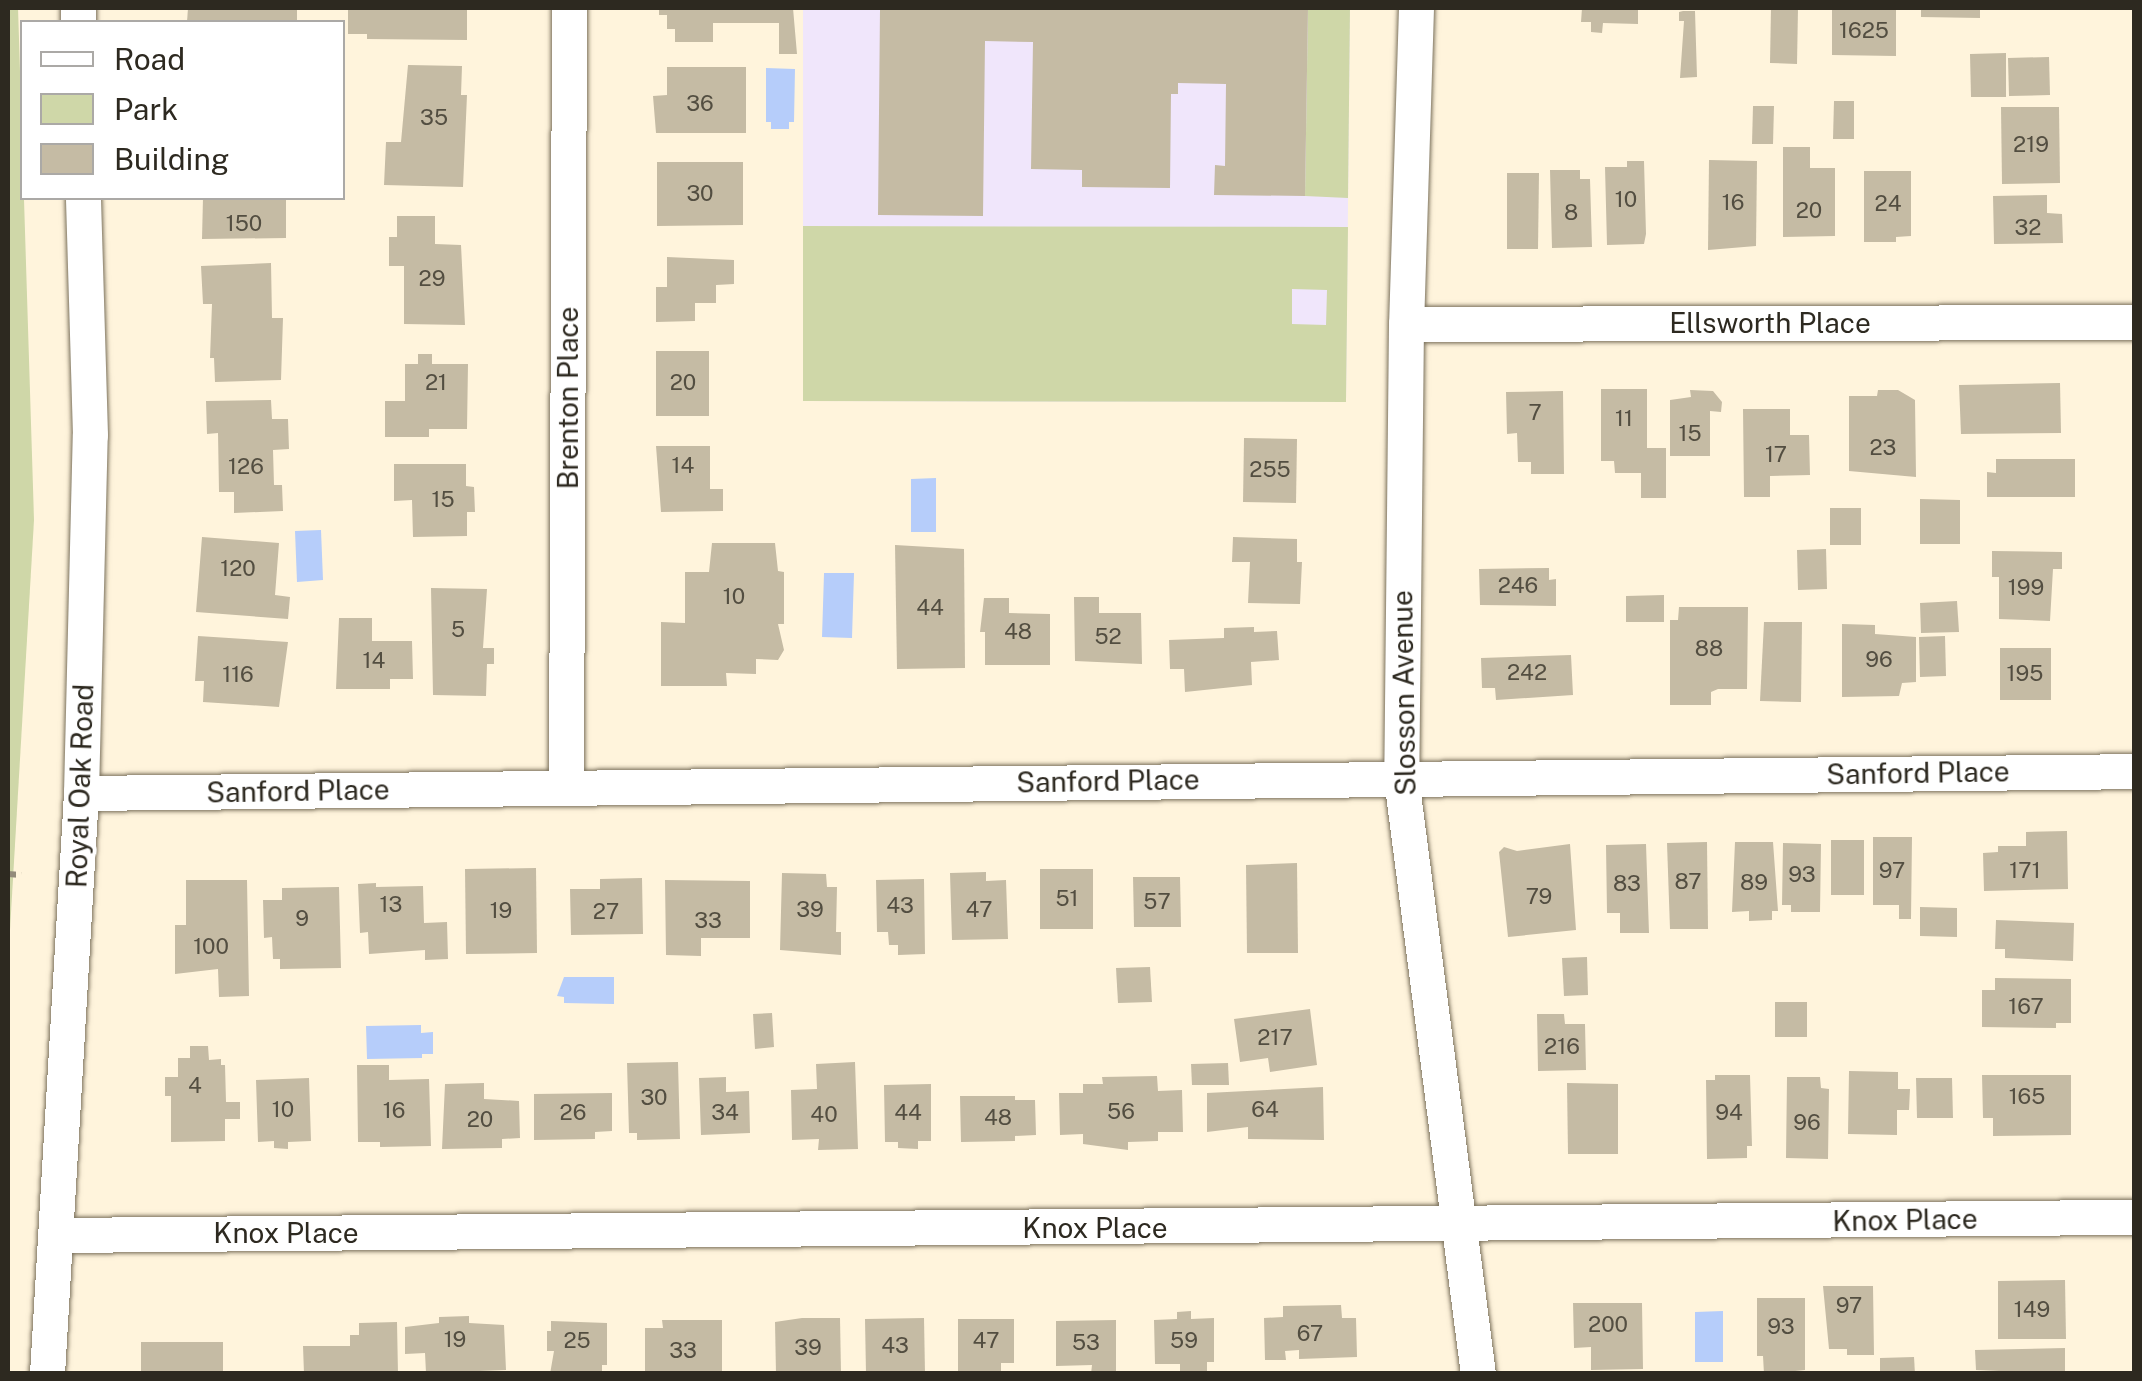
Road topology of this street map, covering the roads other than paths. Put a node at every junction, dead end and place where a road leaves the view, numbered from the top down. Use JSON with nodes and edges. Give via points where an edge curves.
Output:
{"nodes":[{"id":1,"x":569,"y":8,"type":"edge"},
{"id":2,"x":1416,"y":8,"type":"edge"},
{"id":3,"x":83,"y":200,"type":"edge"},
{"id":4,"x":2134,"y":322,"type":"edge"},
{"id":5,"x":1406,"y":324,"type":"junction"},
{"id":6,"x":2134,"y":771,"type":"edge"},
{"id":7,"x":1402,"y":778,"type":"junction"},
{"id":8,"x":566,"y":788,"type":"junction"},
{"id":9,"x":81,"y":793,"type":"junction"},
{"id":10,"x":2134,"y":1217,"type":"edge"},
{"id":11,"x":1458,"y":1226,"type":"junction"},
{"id":12,"x":56,"y":1235,"type":"junction"},
{"id":13,"x":47,"y":1374,"type":"edge"},
{"id":14,"x":1478,"y":1374,"type":"edge"}],
"edges":[{"from":1,"to":8,"type":"street","name":"Brenton Place"},
{"from":2,"to":5,"type":"street","name":"Slosson Avenue"},
{"from":3,"to":9,"type":"street","name":"Royal Oak Road","via":[[90,435]]},
{"from":4,"to":5,"type":"street","name":"Ellsworth Place"},
{"from":5,"to":7,"type":"street","name":"Slosson Avenue"},
{"from":6,"to":7,"type":"street","name":"Sanford Place"},
{"from":7,"to":8,"type":"street","name":"Sanford Place"},
{"from":7,"to":11,"type":"street","name":"Slosson Avenue"},
{"from":8,"to":9,"type":"street","name":"Sanford Place"},
{"from":9,"to":12,"type":"street","name":"Royal Oak Road"},
{"from":10,"to":11,"type":"street","name":"Knox Place"},
{"from":11,"to":12,"type":"street","name":"Knox Place"},
{"from":11,"to":14,"type":"street","name":"Slosson Avenue"},
{"from":12,"to":13,"type":"street","name":"Royal Oak Road"}]}
